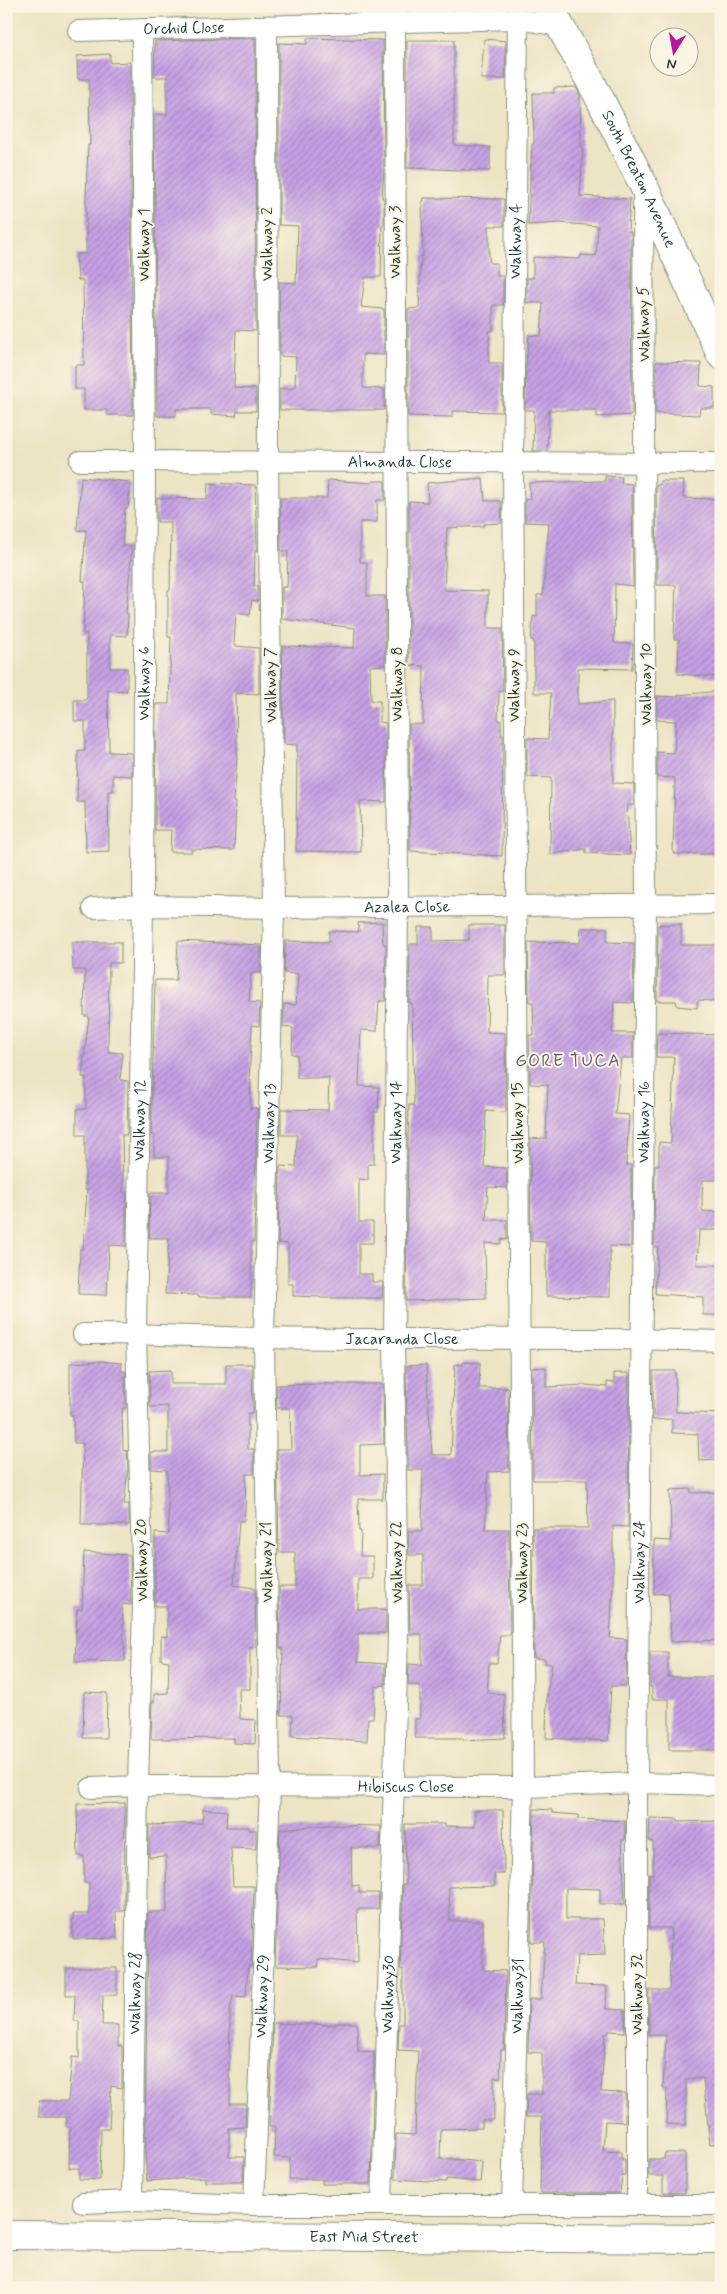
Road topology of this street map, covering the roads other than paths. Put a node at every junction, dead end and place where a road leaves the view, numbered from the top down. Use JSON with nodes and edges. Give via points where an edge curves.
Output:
{"nodes":[{"id":1,"x":554,"y":16,"type":"edge"},
{"id":2,"x":518,"y":19,"type":"junction"},
{"id":3,"x":395,"y":22,"type":"junction"},
{"id":4,"x":267,"y":26,"type":"junction"},
{"id":5,"x":142,"y":29,"type":"junction"},
{"id":6,"x":78,"y":30,"type":"dead end"},
{"id":7,"x":643,"y":184,"type":"junction"},
{"id":8,"x":721,"y":355,"type":"edge"},
{"id":9,"x":80,"y":461,"type":"dead end"},
{"id":10,"x":145,"y":461,"type":"junction"},
{"id":11,"x":268,"y":462,"type":"junction"},
{"id":12,"x":396,"y":462,"type":"junction"},
{"id":13,"x":721,"y":462,"type":"edge"},
{"id":14,"x":512,"y":464,"type":"junction"},
{"id":15,"x":645,"y":464,"type":"junction"},
{"id":16,"x":646,"y":904,"type":"junction"},
{"id":17,"x":721,"y":904,"type":"edge"},
{"id":18,"x":143,"y":906,"type":"junction"},
{"id":19,"x":398,"y":906,"type":"junction"},
{"id":20,"x":516,"y":906,"type":"junction"},
{"id":21,"x":93,"y":908,"type":"dead end"},
{"id":22,"x":274,"y":908,"type":"junction"},
{"id":23,"x":136,"y":1333,"type":"junction"},
{"id":24,"x":83,"y":1334,"type":"dead end"},
{"id":25,"x":264,"y":1338,"type":"junction"},
{"id":26,"x":394,"y":1338,"type":"junction"},
{"id":27,"x":642,"y":1339,"type":"junction"},
{"id":28,"x":521,"y":1340,"type":"junction"},
{"id":29,"x":721,"y":1341,"type":"edge"},
{"id":30,"x":638,"y":1783,"type":"junction"},
{"id":31,"x":721,"y":1785,"type":"edge"},
{"id":32,"x":138,"y":1786,"type":"junction"},
{"id":33,"x":393,"y":1786,"type":"junction"},
{"id":34,"x":270,"y":1787,"type":"junction"},
{"id":35,"x":523,"y":1787,"type":"junction"},
{"id":36,"x":91,"y":1788,"type":"dead end"},
{"id":37,"x":132,"y":2201,"type":"junction"},
{"id":38,"x":83,"y":2202,"type":"dead end"},
{"id":39,"x":382,"y":2204,"type":"junction"},
{"id":40,"x":637,"y":2204,"type":"junction"},
{"id":41,"x":254,"y":2205,"type":"junction"},
{"id":42,"x":512,"y":2205,"type":"junction"},
{"id":43,"x":721,"y":2205,"type":"edge"},
{"id":44,"x":6,"y":2235,"type":"edge"},
{"id":45,"x":721,"y":2239,"type":"edge"}],
"edges":[{"from":1,"to":2,"type":"street","name":"Orchid Close"},
{"from":1,"to":7,"type":"street","name":"South Breaton Avenue"},
{"from":2,"to":3,"type":"street","name":"Orchid Close"},
{"from":2,"to":14,"type":"street","name":"Walkway 4"},
{"from":3,"to":4,"type":"street","name":"Orchid Close"},
{"from":3,"to":12,"type":"street","name":"Walkway 3"},
{"from":4,"to":5,"type":"street","name":"Orchid Close"},
{"from":4,"to":11,"type":"street","name":"Walkway 2"},
{"from":5,"to":6,"type":"street","name":"Orchid Close"},
{"from":5,"to":10,"type":"street","name":"Walkway 1"},
{"from":7,"to":8,"type":"street","name":"South Breaton Avenue"},
{"from":7,"to":15,"type":"street","name":"Walkway 5"},
{"from":9,"to":10,"type":"street","name":"Almanda Close"},
{"from":10,"to":11,"type":"street","name":"Almanda Close"},
{"from":10,"to":18,"type":"street","name":"Walkway 6"},
{"from":11,"to":12,"type":"street","name":"Almanda Close"},
{"from":11,"to":22,"type":"street","name":"Walkway 7"},
{"from":12,"to":14,"type":"street","name":"Almanda Close"},
{"from":12,"to":19,"type":"street","name":"Walkway 8"},
{"from":13,"to":15,"type":"street","name":"Almanda Close"},
{"from":14,"to":15,"type":"street","name":"Almanda Close"},
{"from":14,"to":20,"type":"street","name":"Walkway 9"},
{"from":15,"to":16,"type":"street","name":"Walkway 10"},
{"from":16,"to":17,"type":"street","name":"Azalea Close"},
{"from":16,"to":20,"type":"street","name":"Azalea Close"},
{"from":16,"to":27,"type":"street","name":"Walkway 16"},
{"from":18,"to":21,"type":"street","name":"Azalea Close"},
{"from":18,"to":22,"type":"street","name":"Azalea Close"},
{"from":18,"to":23,"type":"street","name":"Walkway 12"},
{"from":19,"to":20,"type":"street","name":"Azalea Close"},
{"from":19,"to":22,"type":"street","name":"Azalea Close"},
{"from":19,"to":26,"type":"street","name":"Walkway 14"},
{"from":20,"to":28,"type":"street","name":"Walkway 15"},
{"from":22,"to":25,"type":"street","name":"Walkway 13"},
{"from":23,"to":24,"type":"street","name":"Jacaranda Close"},
{"from":23,"to":25,"type":"street","name":"Jacaranda Close"},
{"from":23,"to":32,"type":"street","name":"Walkway 20","via":[[143,1603]]},
{"from":25,"to":26,"type":"street","name":"Jacaranda Close"},
{"from":25,"to":34,"type":"street","name":"Walkway 21"},
{"from":26,"to":28,"type":"street","name":"Jacaranda Close"},
{"from":26,"to":33,"type":"street","name":"Walkway 22","via":[[398,1634]]},
{"from":27,"to":28,"type":"street","name":"Jacaranda Close"},
{"from":27,"to":29,"type":"street","name":"Jacaranda Close"},
{"from":27,"to":30,"type":"street","name":"Walkway 24"},
{"from":28,"to":35,"type":"street","name":"Walkway 23"},
{"from":30,"to":31,"type":"street","name":"Hibiscus Close"},
{"from":30,"to":35,"type":"street","name":"Hibiscus Close"},
{"from":30,"to":40,"type":"street","name":"Walkway 32"},
{"from":32,"to":34,"type":"street","name":"Hibiscus Close"},
{"from":32,"to":36,"type":"street","name":"Hibiscus Close"},
{"from":32,"to":37,"type":"street","name":"Walkway 28"},
{"from":33,"to":34,"type":"street","name":"Hibiscus Close"},
{"from":33,"to":35,"type":"street","name":"Hibiscus Close"},
{"from":33,"to":39,"type":"street","name":"Walkway30"},
{"from":34,"to":41,"type":"street","name":"Walkway 29"},
{"from":35,"to":42,"type":"street","name":"Walkway31"},
{"from":37,"to":38,"type":"street"},
{"from":37,"to":41,"type":"street"},
{"from":39,"to":41,"type":"street"},
{"from":39,"to":42,"type":"street"},
{"from":40,"to":42,"type":"street"},
{"from":40,"to":43,"type":"street"},
{"from":44,"to":45,"type":"street","name":"East Mid Street"}]}
